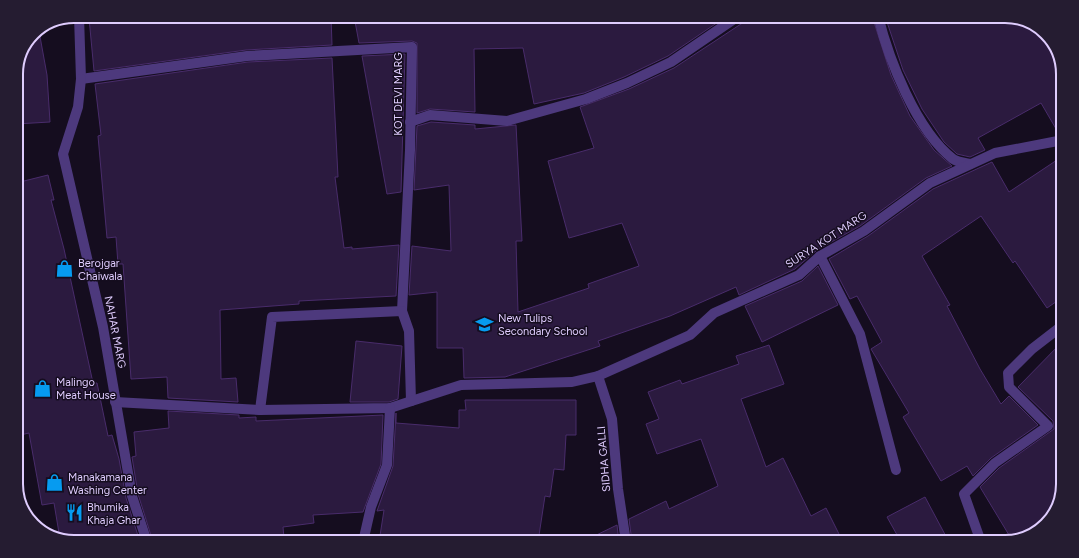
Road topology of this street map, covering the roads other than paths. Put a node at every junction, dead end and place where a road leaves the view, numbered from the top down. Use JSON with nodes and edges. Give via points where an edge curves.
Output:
{"nodes":[{"id":1,"x":79,"y":23,"type":"edge"},
{"id":2,"x":728,"y":23,"type":"edge"},
{"id":3,"x":880,"y":23,"type":"edge"},
{"id":4,"x":81,"y":80,"type":"junction"},
{"id":5,"x":410,"y":122,"type":"junction"},
{"id":6,"x":1056,"y":141,"type":"edge"},
{"id":7,"x":970,"y":164,"type":"junction"},
{"id":8,"x":820,"y":256,"type":"junction"},
{"id":9,"x":402,"y":311,"type":"junction"},
{"id":10,"x":1056,"y":330,"type":"edge"},
{"id":11,"x":598,"y":376,"type":"junction"},
{"id":12,"x":411,"y":401,"type":"junction"},
{"id":13,"x":115,"y":402,"type":"junction"},
{"id":14,"x":390,"y":408,"type":"junction"},
{"id":15,"x":260,"y":410,"type":"junction"},
{"id":16,"x":896,"y":470,"type":"dead end"},
{"id":17,"x":145,"y":535,"type":"edge"},
{"id":18,"x":365,"y":535,"type":"edge"},
{"id":19,"x":625,"y":535,"type":"edge"},
{"id":20,"x":979,"y":535,"type":"edge"}],
"edges":[{"from":1,"to":4,"type":"street"},
{"from":2,"to":5,"type":"street","via":[[671,62],[627,83],[586,98],[507,121],[430,115]]},
{"from":3,"to":7,"type":"street","via":[[885,42],[912,106],[938,144],[954,160]]},
{"from":4,"to":5,"type":"street","name":"KOT DEVI MARG","via":[[247,56],[412,47]]},
{"from":4,"to":13,"type":"street","name":"NAHAR MARG","via":[[78,107],[63,154],[103,327]]},
{"from":5,"to":9,"type":"street","name":"KOT DEVI MARG"},
{"from":6,"to":7,"type":"street","name":"SURYA KOT MARG","via":[[995,153]]},
{"from":7,"to":8,"type":"street","name":"SURYA KOT MARG","via":[[930,183],[864,231]]},
{"from":8,"to":11,"type":"street","name":"SURYA KOT MARG","via":[[799,275],[714,313],[690,335]]},
{"from":8,"to":16,"type":"street","via":[[860,334]]},
{"from":9,"to":12,"type":"street","via":[[409,331]]},
{"from":9,"to":15,"type":"street","via":[[272,317]]},
{"from":10,"to":20,"type":"street","via":[[1032,349],[1008,373],[1009,387],[1048,426],[995,463],[964,494]]},
{"from":11,"to":12,"type":"street","name":"SURYA KOT MARG","via":[[572,382],[461,385]]},
{"from":11,"to":19,"type":"street","name":"SIDHA GALLI","via":[[612,419]]},
{"from":12,"to":14,"type":"street","name":"SURYA KOT MARG"},
{"from":13,"to":15,"type":"street","name":"SURYA KOT MARG"},
{"from":13,"to":17,"type":"street","name":"NAHAR MARG","via":[[132,496]]},
{"from":14,"to":15,"type":"street","name":"SURYA KOT MARG"},
{"from":14,"to":18,"type":"street","via":[[387,465],[371,507]]}]}
